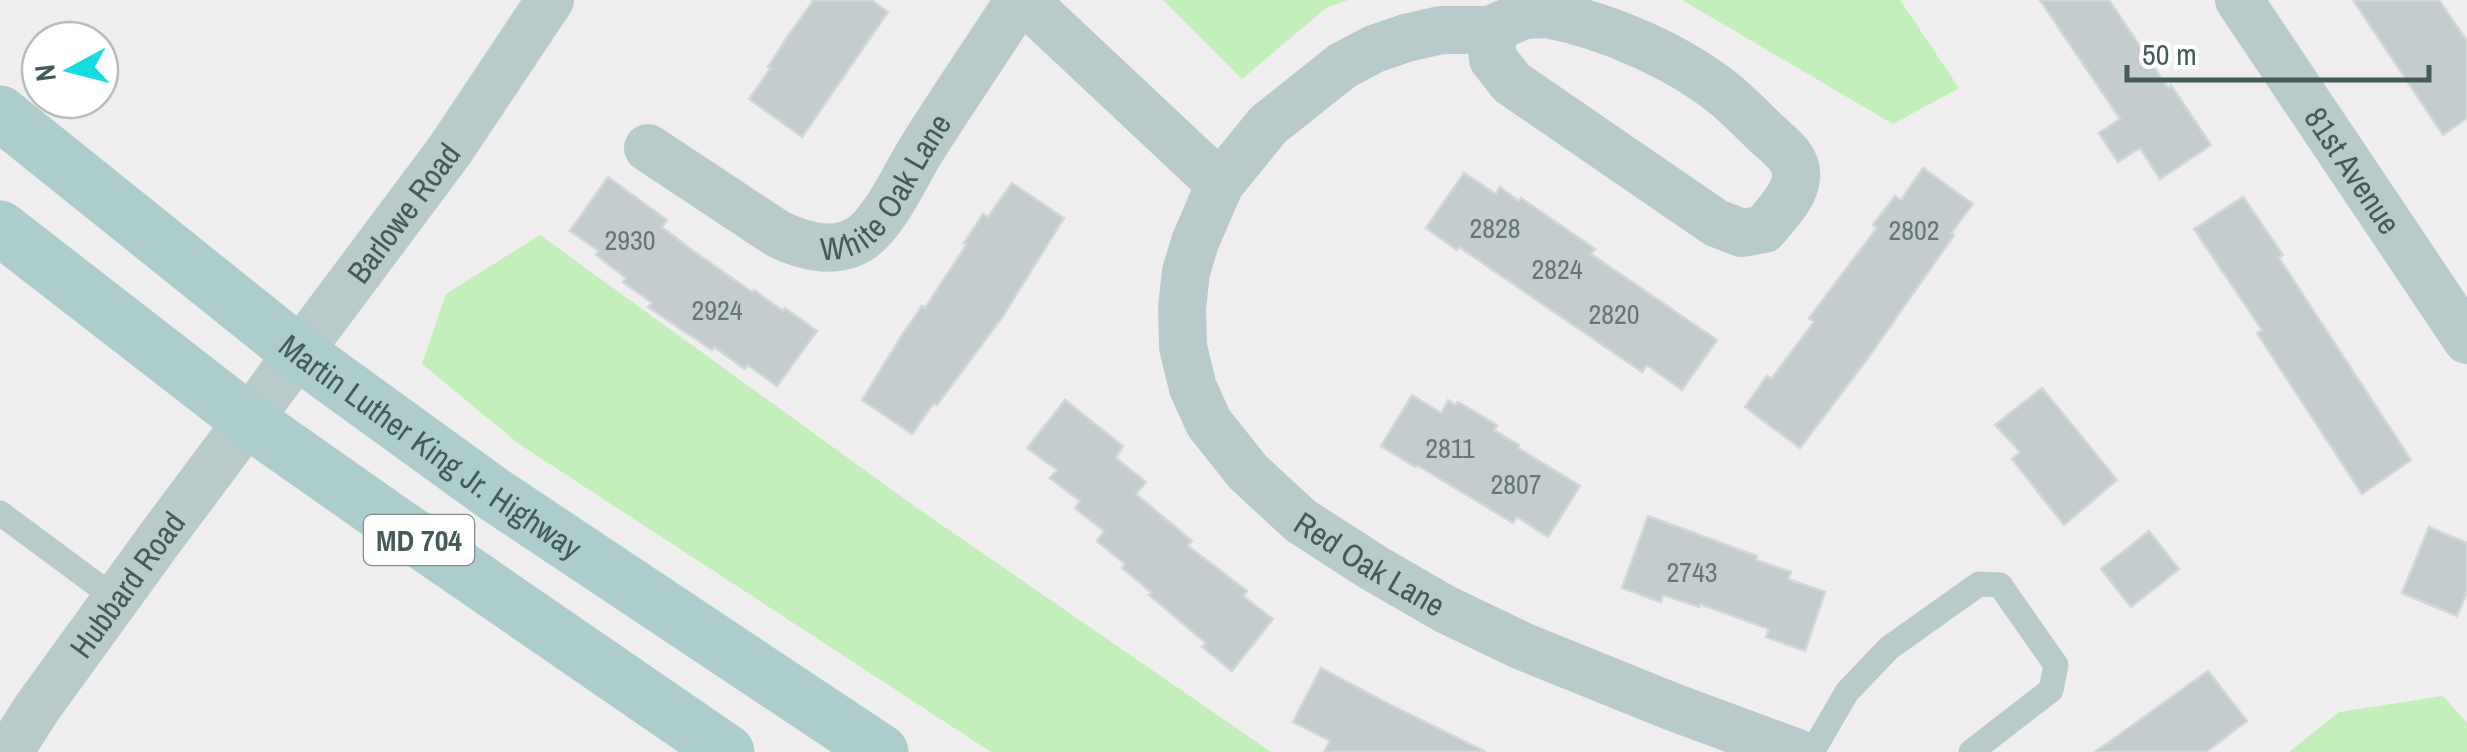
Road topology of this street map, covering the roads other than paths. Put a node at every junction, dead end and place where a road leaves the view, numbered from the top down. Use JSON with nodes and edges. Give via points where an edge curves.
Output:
{"nodes":[{"id":1,"x":550,"y":0,"type":"edge"},
{"id":2,"x":1022,"y":0,"type":"edge"},
{"id":3,"x":2239,"y":0,"type":"edge"},
{"id":4,"x":1490,"y":30,"type":"junction"},
{"id":5,"x":0,"y":113,"type":"edge"},
{"id":6,"x":648,"y":148,"type":"dead end"},
{"id":7,"x":1220,"y":184,"type":"junction"},
{"id":8,"x":0,"y":228,"type":"edge"},
{"id":9,"x":2467,"y":340,"type":"edge"},
{"id":10,"x":300,"y":353,"type":"junction"},
{"id":11,"x":250,"y":420,"type":"junction"},
{"id":12,"x":0,"y":513,"type":"edge"},
{"id":13,"x":116,"y":599,"type":"junction"},
{"id":14,"x":10,"y":752,"type":"edge"},
{"id":15,"x":727,"y":752,"type":"edge"},
{"id":16,"x":881,"y":752,"type":"edge"},
{"id":17,"x":1795,"y":752,"type":"edge"},
{"id":18,"x":1812,"y":752,"type":"edge"},
{"id":19,"x":1971,"y":752,"type":"edge"}],
"edges":[{"from":1,"to":10,"type":"street","name":"Barlowe Road","via":[[450,150]]},
{"from":2,"to":6,"type":"street","name":"White Oak Lane","via":[[885,210],[859,239],[813,248],[778,234]]},
{"from":2,"to":7,"type":"street"},
{"from":3,"to":9,"type":"street","name":"81st Avenue"},
{"from":4,"to":4,"type":"street","name":"Red Oak Lane","via":[[1493,59],[1512,83],[1716,223],[1742,233],[1764,229],[1785,203],[1796,178],[1792,158],[1726,96],[1672,60],[1579,20],[1547,14],[1524,15]]},
{"from":4,"to":7,"type":"street","name":"Red Oak Lane","via":[[1406,38],[1342,66],[1268,124]]},
{"from":5,"to":10,"type":"main road","name":"Martin Luther King Jr. Highway","number":"MD 704"},
{"from":7,"to":17,"type":"street","name":"Red Oak Lane","via":[[1186,272],[1183,347],[1209,422],[1248,472],[1301,521],[1444,610]]},
{"from":8,"to":11,"type":"main road","number":"MD 704"},
{"from":10,"to":11,"type":"street","name":"Barlowe Road"},
{"from":10,"to":16,"type":"main road","name":"Martin Luther King Jr. Highway","number":"MD 704","via":[[495,496]]},
{"from":11,"to":13,"type":"street","name":"Hubbard Road"},
{"from":11,"to":15,"type":"main road","number":"MD 704"},
{"from":12,"to":13,"type":"lane"},
{"from":13,"to":14,"type":"street","name":"Hubbard Road"},
{"from":18,"to":19,"type":"lane","via":[[1847,692],[1889,648],[1979,584],[2000,585],[2056,665],[2051,690]]}]}
